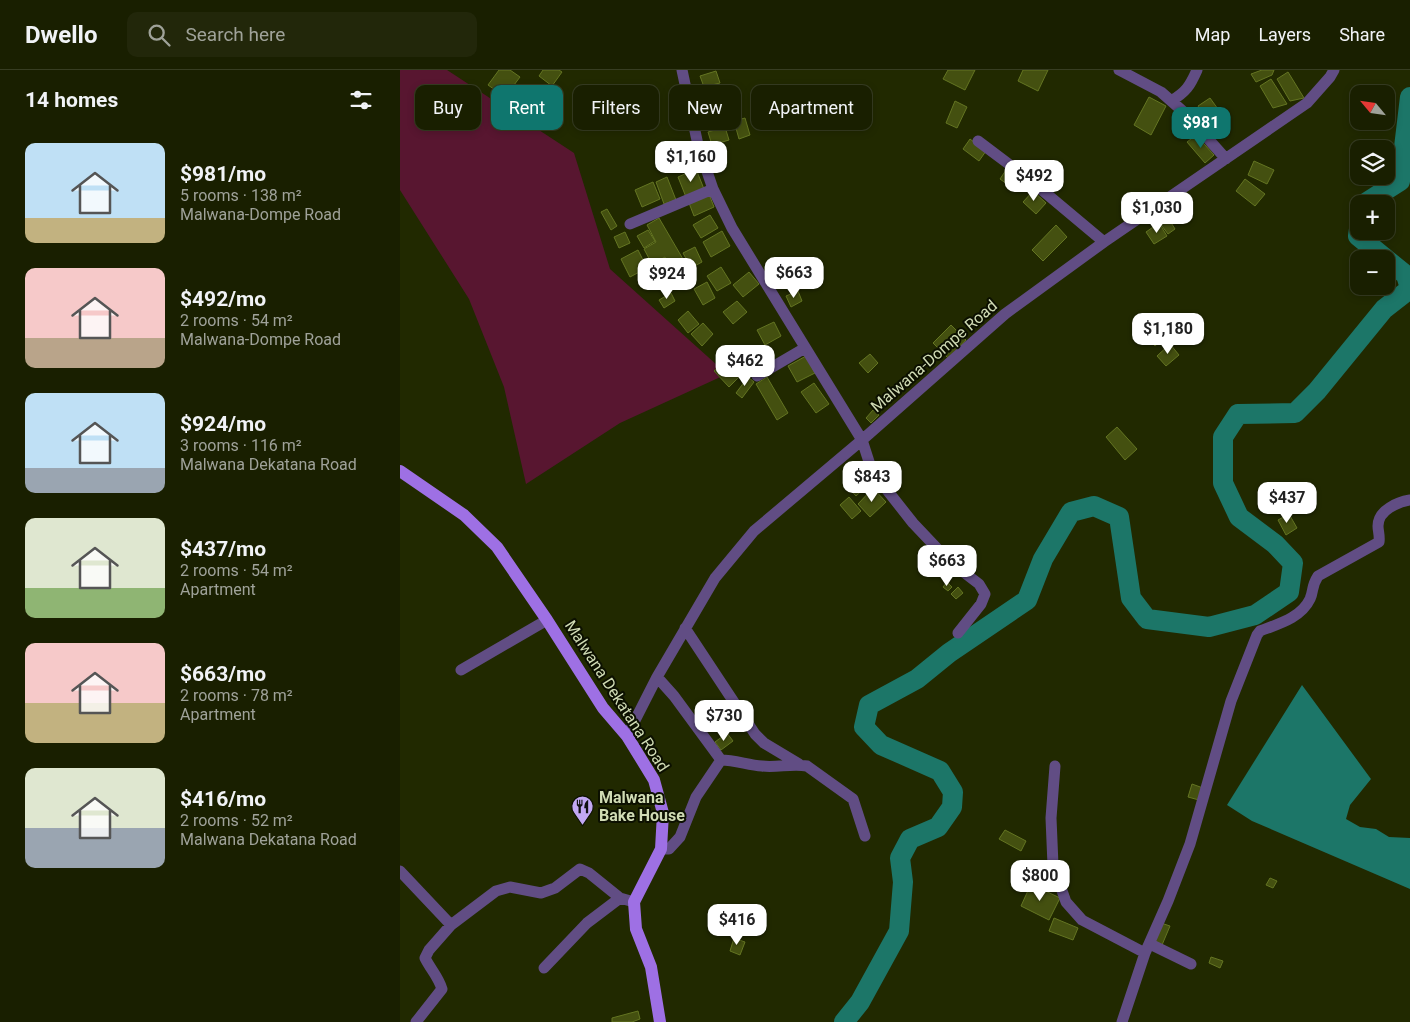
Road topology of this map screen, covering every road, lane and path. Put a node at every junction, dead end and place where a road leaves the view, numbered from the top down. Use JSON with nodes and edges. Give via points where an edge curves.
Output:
{"nodes":[{"id":1,"x":682,"y":70,"type":"edge"},
{"id":2,"x":1119,"y":70,"type":"edge"},
{"id":3,"x":1197,"y":70,"type":"edge"},
{"id":4,"x":1334,"y":70,"type":"edge"},
{"id":5,"x":1171,"y":101,"type":"junction"},
{"id":6,"x":978,"y":141,"type":"dead end"},
{"id":7,"x":1226,"y":159,"type":"junction"},
{"id":8,"x":714,"y":188,"type":"junction"},
{"id":9,"x":630,"y":224,"type":"dead end"},
{"id":10,"x":1104,"y":242,"type":"junction"},
{"id":11,"x":805,"y":348,"type":"junction"},
{"id":12,"x":757,"y":376,"type":"dead end"},
{"id":13,"x":862,"y":440,"type":"junction"},
{"id":14,"x":400,"y":472,"type":"edge"},
{"id":15,"x":1410,"y":500,"type":"edge"},
{"id":16,"x":548,"y":620,"type":"junction"},
{"id":17,"x":685,"y":628,"type":"junction"},
{"id":18,"x":958,"y":633,"type":"dead end"},
{"id":19,"x":460,"y":670,"type":"dead end"},
{"id":20,"x":657,"y":677,"type":"junction"},
{"id":21,"x":627,"y":736,"type":"junction"},
{"id":22,"x":722,"y":760,"type":"junction"},
{"id":23,"x":799,"y":764,"type":"junction"},
{"id":24,"x":1054,"y":766,"type":"dead end"},
{"id":25,"x":865,"y":836,"type":"dead end"},
{"id":26,"x":661,"y":849,"type":"junction"},
{"id":27,"x":400,"y":871,"type":"edge"},
{"id":28,"x":620,"y":898,"type":"junction"},
{"id":29,"x":634,"y":902,"type":"junction"},
{"id":30,"x":451,"y":924,"type":"junction"},
{"id":31,"x":1147,"y":948,"type":"junction"},
{"id":32,"x":1192,"y":964,"type":"dead end"},
{"id":33,"x":544,"y":968,"type":"dead end"},
{"id":34,"x":416,"y":1022,"type":"edge"},
{"id":35,"x":660,"y":1022,"type":"edge"},
{"id":36,"x":1122,"y":1022,"type":"edge"}],
"edges":[{"from":1,"to":8,"type":"street","via":[[698,145]]},
{"from":2,"to":5,"type":"street","via":[[1161,92]]},
{"from":3,"to":5,"type":"street","via":[[1184,93]]},
{"from":4,"to":7,"type":"street","name":"Malwana-Dompe Road","via":[[1307,103]]},
{"from":5,"to":7,"type":"street"},
{"from":6,"to":10,"type":"street"},
{"from":7,"to":10,"type":"street","name":"Malwana-Dompe Road"},
{"from":8,"to":9,"type":"street"},
{"from":8,"to":11,"type":"street","via":[[732,228]]},
{"from":10,"to":13,"type":"street","name":"Malwana-Dompe Road","via":[[1005,314]]},
{"from":11,"to":12,"type":"street"},
{"from":11,"to":13,"type":"street"},
{"from":13,"to":17,"type":"street","name":"Malwana-Dompe Road","via":[[754,531],[715,578]]},
{"from":13,"to":18,"type":"street","via":[[872,471],[913,523],[949,561],[979,584],[985,594]]},
{"from":14,"to":16,"type":"main road","name":"Malwana Dekatana Road","via":[[464,515],[497,546]]},
{"from":15,"to":31,"type":"street","via":[[1386,510],[1378,523],[1379,542],[1318,576],[1310,598],[1299,613],[1257,635],[1231,701],[1190,844]]},
{"from":16,"to":19,"type":"street"},
{"from":16,"to":21,"type":"main road","name":"Malwana Dekatana Road","via":[[603,708]]},
{"from":17,"to":20,"type":"street","name":"Malwana-Dompe Road"},
{"from":17,"to":23,"type":"street","via":[[755,734]]},
{"from":20,"to":21,"type":"street","name":"Malwana-Dompe Road"},
{"from":20,"to":22,"type":"street"},
{"from":21,"to":26,"type":"main road","name":"Malwana Dekatana Road","via":[[654,780],[663,813]]},
{"from":22,"to":23,"type":"street","via":[[763,766]]},
{"from":22,"to":26,"type":"street","via":[[696,797],[680,837],[669,849]]},
{"from":23,"to":25,"type":"street","via":[[807,766],[853,799]]},
{"from":24,"to":31,"type":"street","via":[[1053,865],[1066,902],[1082,920]]},
{"from":26,"to":29,"type":"main road","name":"Malwana Dekatana Road"},
{"from":27,"to":30,"type":"street"},
{"from":28,"to":29,"type":"street"},
{"from":28,"to":30,"type":"street","via":[[589,872],[580,869],[555,888],[541,893],[510,887],[496,891]]},
{"from":28,"to":33,"type":"street","via":[[588,923]]},
{"from":29,"to":35,"type":"main road","via":[[636,929],[651,966]]},
{"from":30,"to":34,"type":"street","via":[[426,958],[442,989]]},
{"from":31,"to":32,"type":"street"},
{"from":31,"to":36,"type":"street"}]}
